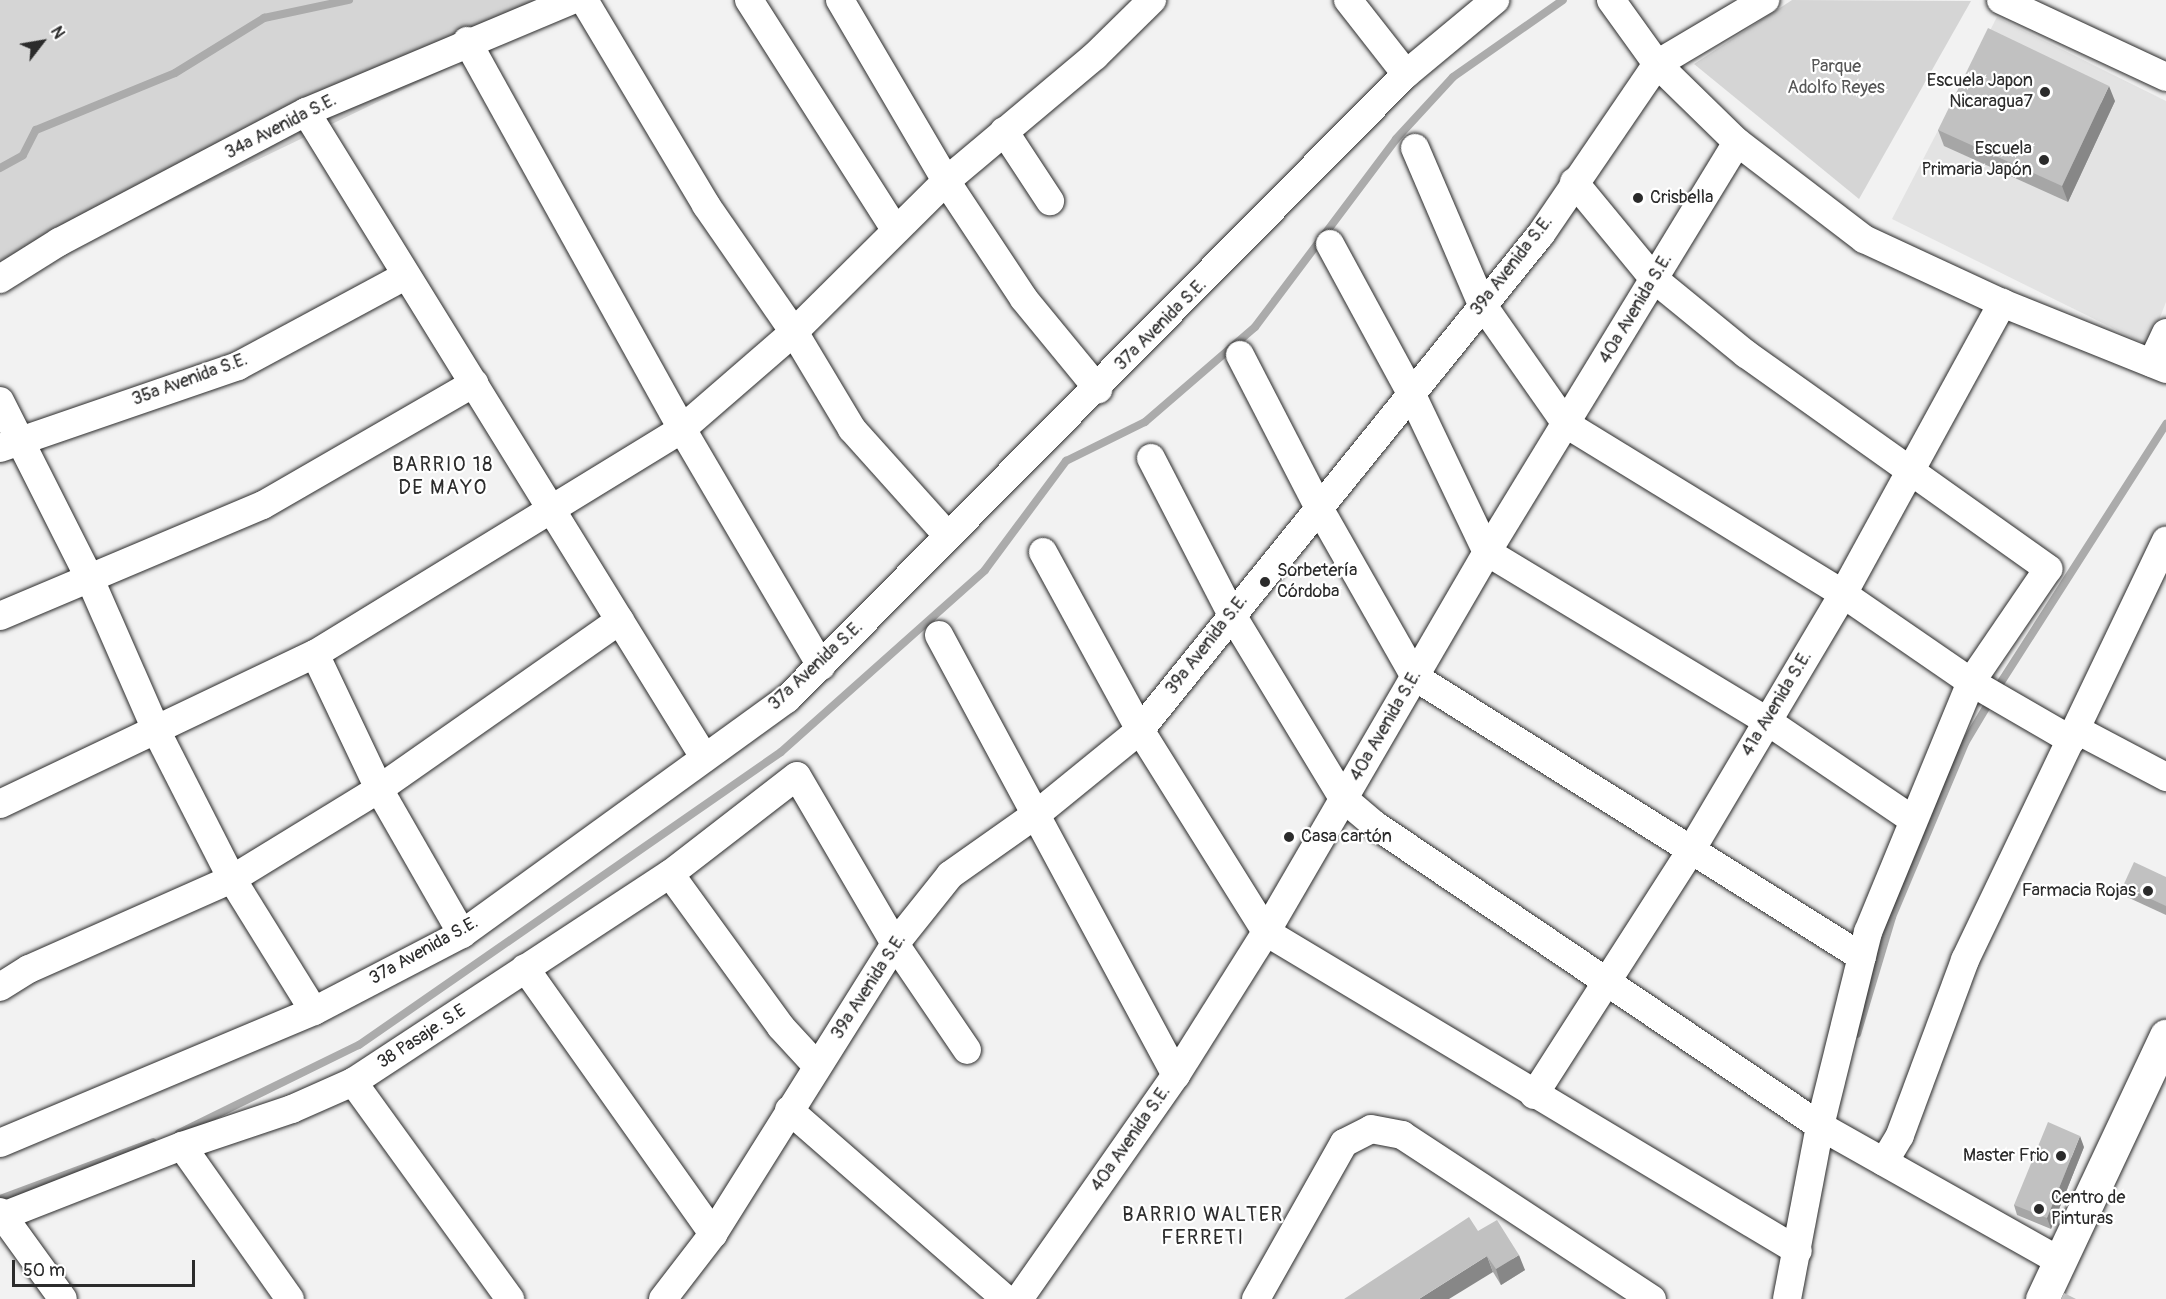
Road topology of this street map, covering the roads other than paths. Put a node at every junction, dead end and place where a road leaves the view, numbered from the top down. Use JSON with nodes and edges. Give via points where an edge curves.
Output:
{"nodes":[{"id":1,"x":573,"y":0,"type":"edge"},
{"id":2,"x":584,"y":0,"type":"edge"},
{"id":3,"x":749,"y":0,"type":"edge"},
{"id":4,"x":840,"y":0,"type":"edge"},
{"id":5,"x":1152,"y":0,"type":"edge"},
{"id":6,"x":1348,"y":0,"type":"edge"},
{"id":7,"x":1495,"y":0,"type":"edge"},
{"id":8,"x":1611,"y":0,"type":"edge"},
{"id":9,"x":1765,"y":0,"type":"edge"},
{"id":10,"x":2001,"y":0,"type":"edge"},
{"id":11,"x":467,"y":41,"type":"junction"},
{"id":12,"x":1657,"y":64,"type":"junction"},
{"id":13,"x":1406,"y":74,"type":"junction"},
{"id":14,"x":2166,"y":77,"type":"edge"},
{"id":15,"x":306,"y":112,"type":"junction"},
{"id":16,"x":1004,"y":131,"type":"junction"},
{"id":17,"x":1737,"y":142,"type":"junction"},
{"id":18,"x":1415,"y":148,"type":"dead end"},
{"id":19,"x":946,"y":181,"type":"junction"},
{"id":20,"x":1574,"y":182,"type":"junction"},
{"id":21,"x":1050,"y":201,"type":"dead end"},
{"id":22,"x":895,"y":230,"type":"junction"},
{"id":23,"x":1330,"y":244,"type":"dead end"},
{"id":24,"x":405,"y":276,"type":"junction"},
{"id":25,"x":0,"y":279,"type":"edge"},
{"id":26,"x":1654,"y":279,"type":"junction"},
{"id":27,"x":2002,"y":303,"type":"junction"},
{"id":28,"x":1482,"y":304,"type":"junction"},
{"id":29,"x":794,"y":332,"type":"junction"},
{"id":30,"x":2166,"y":333,"type":"edge"},
{"id":31,"x":1240,"y":355,"type":"dead end"},
{"id":32,"x":2159,"y":366,"type":"edge"},
{"id":33,"x":474,"y":383,"type":"junction"},
{"id":34,"x":1098,"y":389,"type":"junction"},
{"id":35,"x":1411,"y":393,"type":"junction"},
{"id":36,"x":0,"y":401,"type":"edge"},
{"id":37,"x":1566,"y":424,"type":"junction"},
{"id":38,"x":682,"y":429,"type":"junction"},
{"id":39,"x":10,"y":443,"type":"edge"},
{"id":40,"x":1151,"y":458,"type":"dead end"},
{"id":41,"x":1912,"y":469,"type":"junction"},
{"id":42,"x":1318,"y":506,"type":"junction"},
{"id":43,"x":553,"y":508,"type":"junction"},
{"id":44,"x":947,"y":535,"type":"junction"},
{"id":45,"x":2166,"y":541,"type":"edge"},
{"id":46,"x":1043,"y":552,"type":"dead end"},
{"id":47,"x":1487,"y":552,"type":"junction"},
{"id":48,"x":89,"y":577,"type":"junction"},
{"id":49,"x":1843,"y":594,"type":"junction"},
{"id":50,"x":1232,"y":615,"type":"junction"},
{"id":51,"x":0,"y":616,"type":"edge"},
{"id":52,"x":620,"y":620,"type":"junction"},
{"id":53,"x":939,"y":634,"type":"dead end"},
{"id":54,"x":315,"y":654,"type":"junction"},
{"id":55,"x":821,"y":666,"type":"junction"},
{"id":56,"x":1415,"y":677,"type":"junction"},
{"id":57,"x":1971,"y":682,"type":"junction"},
{"id":58,"x":1767,"y":721,"type":"junction"},
{"id":59,"x":1140,"y":730,"type":"junction"},
{"id":60,"x":157,"y":732,"type":"junction"},
{"id":61,"x":2074,"y":735,"type":"junction"},
{"id":62,"x":704,"y":758,"type":"junction"},
{"id":63,"x":2166,"y":777,"type":"edge"},
{"id":64,"x":379,"y":789,"type":"junction"},
{"id":65,"x":1343,"y":798,"type":"junction"},
{"id":66,"x":0,"y":804,"type":"edge"},
{"id":67,"x":1038,"y":813,"type":"junction"},
{"id":68,"x":1913,"y":820,"type":"junction"},
{"id":69,"x":1690,"y":852,"type":"junction"},
{"id":70,"x":670,"y":874,"type":"junction"},
{"id":71,"x":232,"y":879,"type":"junction"},
{"id":72,"x":1266,"y":932,"type":"junction"},
{"id":73,"x":462,"y":934,"type":"junction"},
{"id":74,"x":895,"y":944,"type":"junction"},
{"id":75,"x":1862,"y":957,"type":"junction"},
{"id":76,"x":525,"y":968,"type":"junction"},
{"id":77,"x":1607,"y":982,"type":"junction"},
{"id":78,"x":0,"y":987,"type":"edge"},
{"id":79,"x":314,"y":1011,"type":"junction"},
{"id":80,"x":2166,"y":1036,"type":"edge"},
{"id":81,"x":967,"y":1050,"type":"dead end"},
{"id":82,"x":817,"y":1066,"type":"junction"},
{"id":83,"x":1176,"y":1075,"type":"junction"},
{"id":84,"x":353,"y":1082,"type":"junction"},
{"id":85,"x":1534,"y":1095,"type":"junction"},
{"id":86,"x":789,"y":1110,"type":"junction"},
{"id":87,"x":1820,"y":1126,"type":"junction"},
{"id":88,"x":0,"y":1143,"type":"edge"},
{"id":89,"x":182,"y":1146,"type":"junction"},
{"id":90,"x":1884,"y":1162,"type":"junction"},
{"id":91,"x":1,"y":1214,"type":"edge"},
{"id":92,"x":713,"y":1234,"type":"junction"},
{"id":93,"x":1798,"y":1251,"type":"junction"},
{"id":94,"x":2060,"y":1261,"type":"junction"},
{"id":95,"x":63,"y":1299,"type":"edge"},
{"id":96,"x":290,"y":1299,"type":"edge"},
{"id":97,"x":510,"y":1299,"type":"edge"},
{"id":98,"x":663,"y":1299,"type":"edge"},
{"id":99,"x":1006,"y":1299,"type":"edge"},
{"id":100,"x":1019,"y":1299,"type":"edge"},
{"id":101,"x":1256,"y":1299,"type":"edge"},
{"id":102,"x":1652,"y":1299,"type":"edge"},
{"id":103,"x":1787,"y":1299,"type":"edge"},
{"id":104,"x":2042,"y":1299,"type":"edge"}],
"edges":[{"from":1,"to":11,"type":"street","name":"34a Avenida S.E."},
{"from":2,"to":29,"type":"street","via":[[706,205]]},
{"from":3,"to":22,"type":"street"},
{"from":4,"to":19,"type":"street"},
{"from":5,"to":16,"type":"street","via":[[1095,56]]},
{"from":6,"to":13,"type":"street"},
{"from":7,"to":13,"type":"street","name":"37a Avenida S.E."},
{"from":8,"to":12,"type":"street"},
{"from":9,"to":12,"type":"street","name":"39a Avenida S.E."},
{"from":10,"to":14,"type":"street"},
{"from":11,"to":15,"type":"street","name":"34a Avenida S.E."},
{"from":11,"to":38,"type":"street"},
{"from":12,"to":17,"type":"street"},
{"from":12,"to":20,"type":"street","name":"39a Avenida S.E."},
{"from":13,"to":34,"type":"street","name":"37a Avenida S.E."},
{"from":15,"to":24,"type":"street"},
{"from":15,"to":25,"type":"street","name":"34a Avenida S.E.","via":[[59,242]]},
{"from":16,"to":19,"type":"street"},
{"from":16,"to":21,"type":"street"},
{"from":17,"to":26,"type":"street","name":"40a Avenida S.E."},
{"from":17,"to":27,"type":"street","via":[[1864,239]]},
{"from":18,"to":28,"type":"street"},
{"from":19,"to":22,"type":"street"},
{"from":19,"to":34,"type":"street","via":[[1024,299]]},
{"from":20,"to":26,"type":"street"},
{"from":20,"to":28,"type":"street","name":"39a Avenida S.E.","via":[[1540,234]]},
{"from":22,"to":29,"type":"street"},
{"from":23,"to":35,"type":"street"},
{"from":24,"to":33,"type":"street"},
{"from":24,"to":39,"type":"street","name":"35a Avenida S.E.","via":[[238,366]]},
{"from":26,"to":37,"type":"street","name":"40a Avenida S.E."},
{"from":26,"to":41,"type":"street","via":[[1746,354]]},
{"from":27,"to":32,"type":"street"},
{"from":27,"to":41,"type":"street","name":"41a Avenida S.E."},
{"from":28,"to":35,"type":"street","name":"39a Avenida S.E."},
{"from":28,"to":37,"type":"street"},
{"from":29,"to":38,"type":"street"},
{"from":29,"to":44,"type":"street","via":[[852,429]]},
{"from":30,"to":32,"type":"street"},
{"from":31,"to":42,"type":"street"},
{"from":33,"to":43,"type":"street"},
{"from":33,"to":48,"type":"street","via":[[263,505]]},
{"from":34,"to":44,"type":"street","name":"37a Avenida S.E."},
{"from":35,"to":42,"type":"street","name":"39a Avenida S.E."},
{"from":35,"to":47,"type":"street"},
{"from":36,"to":39,"type":"street"},
{"from":37,"to":47,"type":"street","name":"40a Avenida S.E."},
{"from":37,"to":49,"type":"street"},
{"from":38,"to":43,"type":"street"},
{"from":38,"to":55,"type":"street"},
{"from":39,"to":48,"type":"street"},
{"from":40,"to":50,"type":"street"},
{"from":41,"to":49,"type":"street","name":"41a Avenida S.E."},
{"from":41,"to":57,"type":"street","via":[[2048,569]]},
{"from":42,"to":50,"type":"street","name":"39a Avenida S.E."},
{"from":42,"to":56,"type":"street"},
{"from":43,"to":52,"type":"street"},
{"from":43,"to":54,"type":"street"},
{"from":44,"to":55,"type":"street","name":"37a Avenida S.E."},
{"from":45,"to":61,"type":"street"},
{"from":46,"to":59,"type":"street"},
{"from":47,"to":56,"type":"street","name":"40a Avenida S.E."},
{"from":47,"to":58,"type":"street"},
{"from":48,"to":51,"type":"street"},
{"from":48,"to":60,"type":"street"},
{"from":49,"to":57,"type":"street"},
{"from":49,"to":58,"type":"street","name":"41a Avenida S.E."},
{"from":50,"to":59,"type":"street","name":"39a Avenida S.E."},
{"from":50,"to":65,"type":"street"},
{"from":52,"to":62,"type":"street"},
{"from":52,"to":64,"type":"street"},
{"from":53,"to":67,"type":"street"},
{"from":54,"to":60,"type":"street"},
{"from":54,"to":64,"type":"street"},
{"from":55,"to":62,"type":"street","name":"37a Avenida S.E.","via":[[787,699]]},
{"from":56,"to":65,"type":"street","name":"40a Avenida S.E."},
{"from":56,"to":69,"type":"street"},
{"from":57,"to":61,"type":"street"},
{"from":57,"to":68,"type":"street"},
{"from":58,"to":68,"type":"street"},
{"from":58,"to":69,"type":"street","name":"41a Avenida S.E."},
{"from":59,"to":67,"type":"street","name":"39a Avenida S.E."},
{"from":59,"to":72,"type":"street"},
{"from":60,"to":66,"type":"street"},
{"from":60,"to":71,"type":"street"},
{"from":61,"to":63,"type":"street"},
{"from":61,"to":90,"type":"street","via":[[1965,960],[1899,1135]]},
{"from":62,"to":73,"type":"street","name":"37a Avenida S.E."},
{"from":64,"to":71,"type":"street"},
{"from":64,"to":73,"type":"street"},
{"from":65,"to":72,"type":"street","name":"40a Avenida S.E."},
{"from":65,"to":77,"type":"street","via":[[1375,825]]},
{"from":67,"to":74,"type":"street","name":"39a Avenida S.E.","via":[[950,874]]},
{"from":67,"to":83,"type":"street"},
{"from":68,"to":75,"type":"street"},
{"from":69,"to":75,"type":"street"},
{"from":69,"to":77,"type":"street","name":"41a Avenida S.E."},
{"from":70,"to":74,"type":"street","name":"38 Pasaje. S.E","via":[[797,776]]},
{"from":70,"to":76,"type":"street","name":"38 Pasaje. S.E"},
{"from":70,"to":82,"type":"street","via":[[781,1027]]},
{"from":71,"to":78,"type":"street","via":[[29,969]]},
{"from":71,"to":79,"type":"street"},
{"from":72,"to":83,"type":"street","name":"40a Avenida S.E."},
{"from":72,"to":85,"type":"street"},
{"from":73,"to":79,"type":"street","name":"37a Avenida S.E."},
{"from":74,"to":81,"type":"street"},
{"from":74,"to":82,"type":"street","name":"39a Avenida S.E."},
{"from":75,"to":87,"type":"street"},
{"from":76,"to":84,"type":"street","name":"38 Pasaje. S.E"},
{"from":76,"to":92,"type":"street"},
{"from":77,"to":85,"type":"street","name":"41a Avenida S.E."},
{"from":77,"to":87,"type":"street"},
{"from":79,"to":88,"type":"street","name":"37a Avenida S.E."},
{"from":80,"to":94,"type":"street"},
{"from":82,"to":86,"type":"street","name":"39a Avenida S.E."},
{"from":83,"to":100,"type":"street","name":"40a Avenida S.E."},
{"from":84,"to":89,"type":"street","name":"38 Pasaje. S.E","via":[[292,1109]]},
{"from":84,"to":97,"type":"street"},
{"from":85,"to":93,"type":"street"},
{"from":86,"to":92,"type":"street","name":"39a Avenida S.E."},
{"from":86,"to":99,"type":"street"},
{"from":87,"to":90,"type":"street"},
{"from":87,"to":93,"type":"street"},
{"from":89,"to":91,"type":"street","name":"38 Pasaje. S.E"},
{"from":89,"to":96,"type":"street"},
{"from":90,"to":94,"type":"street"},
{"from":91,"to":95,"type":"street"},
{"from":92,"to":98,"type":"street","name":"39a Avenida S.E."},
{"from":93,"to":103,"type":"street"},
{"from":94,"to":104,"type":"street"},
{"from":101,"to":102,"type":"street","via":[[1344,1143],[1371,1129],[1402,1135]]}]}
